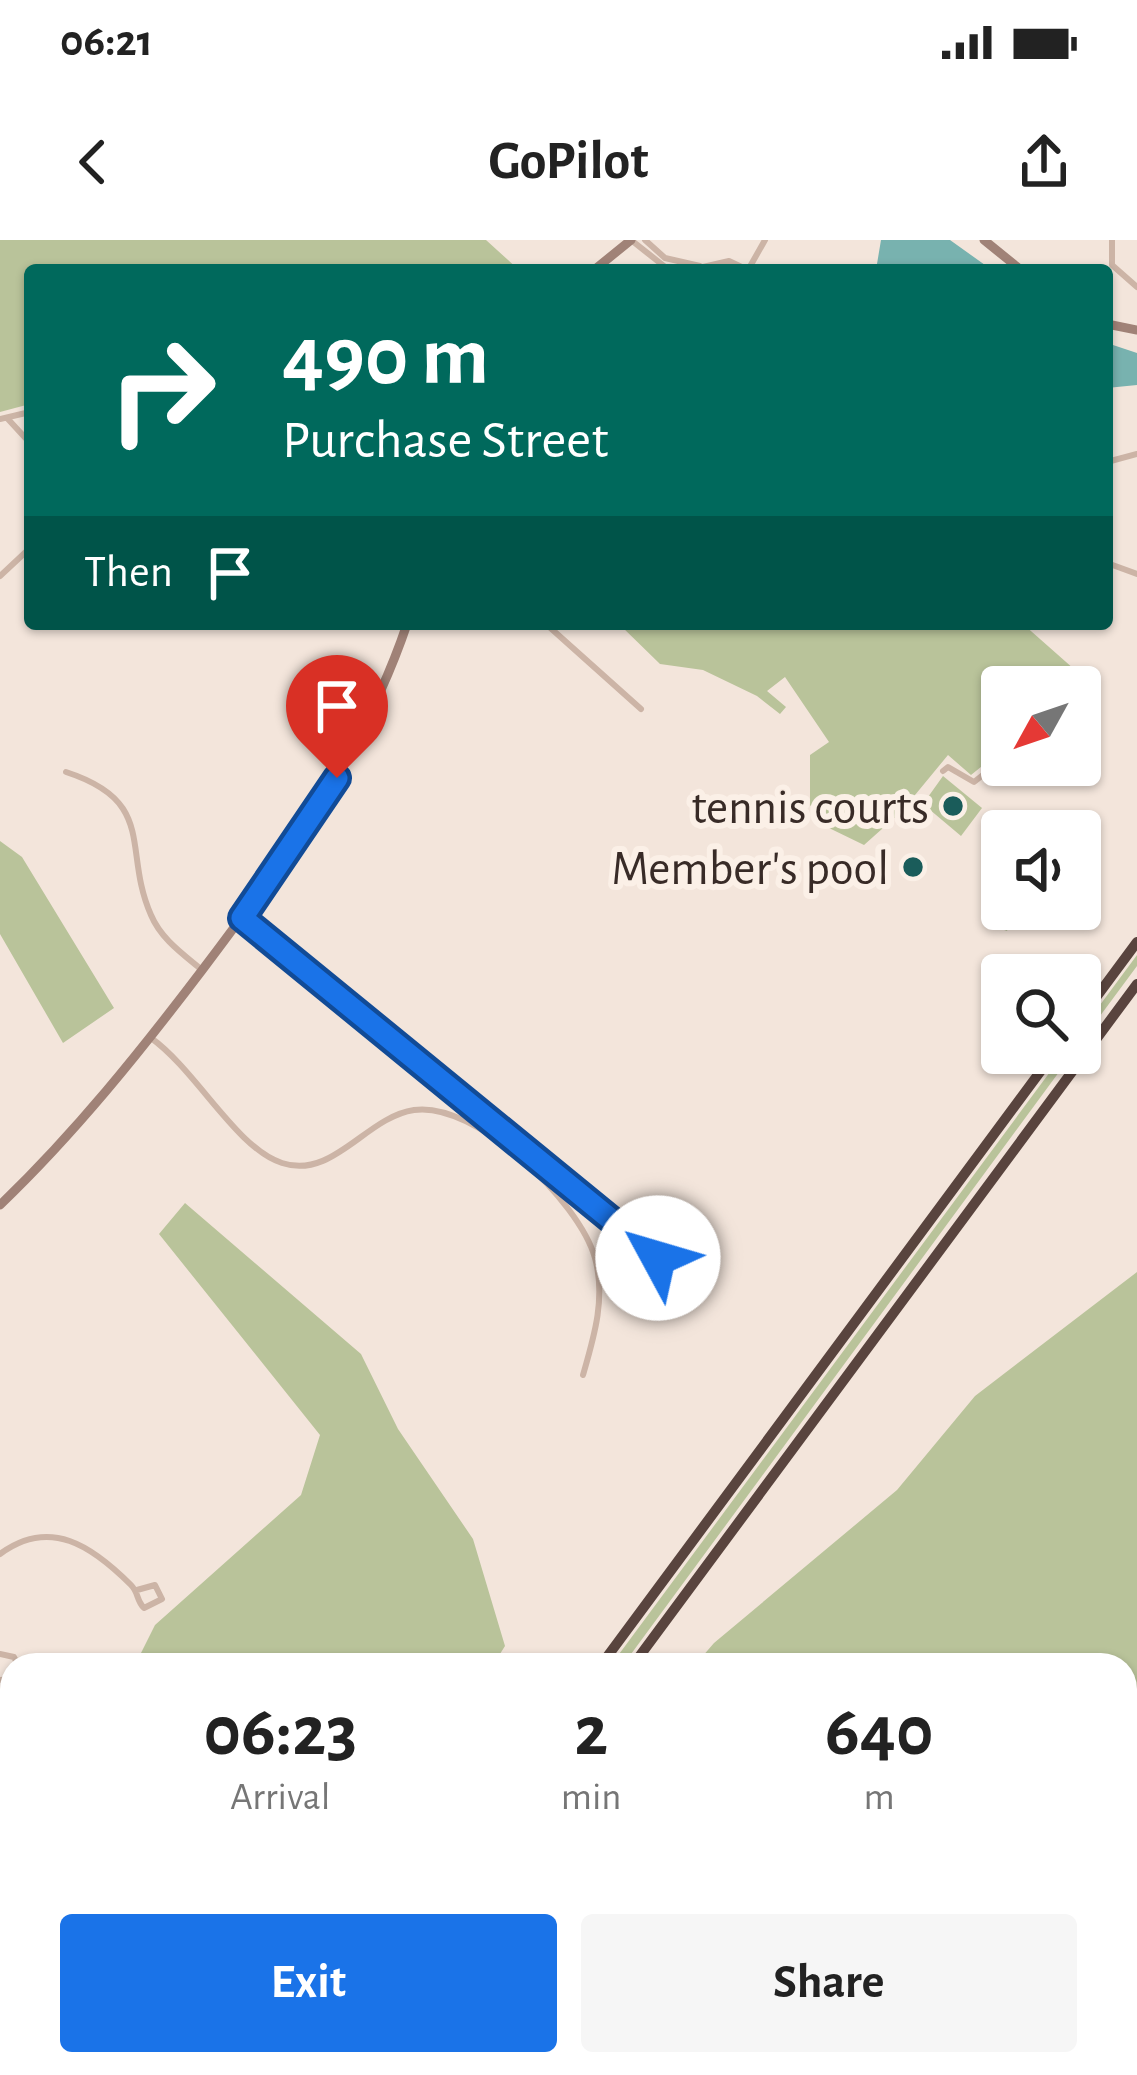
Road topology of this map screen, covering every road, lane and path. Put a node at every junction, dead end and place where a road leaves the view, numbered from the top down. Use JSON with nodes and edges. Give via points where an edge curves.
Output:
{"nodes":[{"id":1,"x":631,"y":240,"type":"edge"},
{"id":2,"x":646,"y":240,"type":"edge"},
{"id":3,"x":984,"y":240,"type":"edge"},
{"id":4,"x":601,"y":264,"type":"edge"},
{"id":5,"x":665,"y":264,"type":"edge"},
{"id":6,"x":666,"y":264,"type":"edge"},
{"id":7,"x":1014,"y":264,"type":"edge"},
{"id":8,"x":1113,"y":266,"type":"edge"},
{"id":9,"x":1137,"y":287,"type":"edge"},
{"id":10,"x":24,"y":554,"type":"edge"},
{"id":11,"x":0,"y":576,"type":"edge"},
{"id":12,"x":404,"y":630,"type":"edge"},
{"id":13,"x":553,"y":630,"type":"edge"},
{"id":14,"x":640,"y":709,"type":"dead end"},
{"id":15,"x":943,"y":771,"type":"dead end"},
{"id":16,"x":66,"y":772,"type":"dead end"},
{"id":17,"x":981,"y":776,"type":"edge"},
{"id":18,"x":242,"y":918,"type":"junction"},
{"id":19,"x":1137,"y":942,"type":"edge"},
{"id":20,"x":202,"y":970,"type":"junction"},
{"id":21,"x":1137,"y":984,"type":"edge"},
{"id":22,"x":1101,"y":990,"type":"edge"},
{"id":23,"x":152,"y":1038,"type":"junction"},
{"id":24,"x":1038,"y":1074,"type":"edge"},
{"id":25,"x":0,"y":1205,"type":"edge"},
{"id":26,"x":658,"y":1258,"type":"dead end"},
{"id":27,"x":583,"y":1376,"type":"dead end"},
{"id":28,"x":0,"y":1554,"type":"edge"},
{"id":29,"x":137,"y":1590,"type":"junction"},
{"id":30,"x":610,"y":1653,"type":"edge"},
{"id":31,"x":642,"y":1653,"type":"edge"}],
"edges":[{"from":1,"to":4,"type":"main road"},
{"from":1,"to":5,"type":"street"},
{"from":2,"to":6,"type":"street"},
{"from":3,"to":7,"type":"main road"},
{"from":8,"to":9,"type":"street"},
{"from":10,"to":11,"type":"street"},
{"from":12,"to":18,"type":"main road","via":[[337,778]]},
{"from":13,"to":14,"type":"street"},
{"from":15,"to":17,"type":"street","via":[[974,782]]},
{"from":16,"to":20,"type":"street","via":[[119,804],[138,845],[151,915]]},
{"from":18,"to":20,"type":"main road"},
{"from":18,"to":26,"type":"street"},
{"from":19,"to":22,"type":"highway"},
{"from":20,"to":23,"type":"main road"},
{"from":21,"to":31,"type":"highway"},
{"from":23,"to":25,"type":"main road"},
{"from":23,"to":27,"type":"street","via":[[190,1069],[260,1153],[287,1165],[332,1157],[414,1110],[450,1112],[492,1138],[584,1227],[599,1285]]},
{"from":24,"to":30,"type":"highway"},
{"from":28,"to":29,"type":"street","via":[[58,1534]]},
{"from":29,"to":29,"type":"street","via":[[144,1608],[162,1599],[155,1586]]}]}
